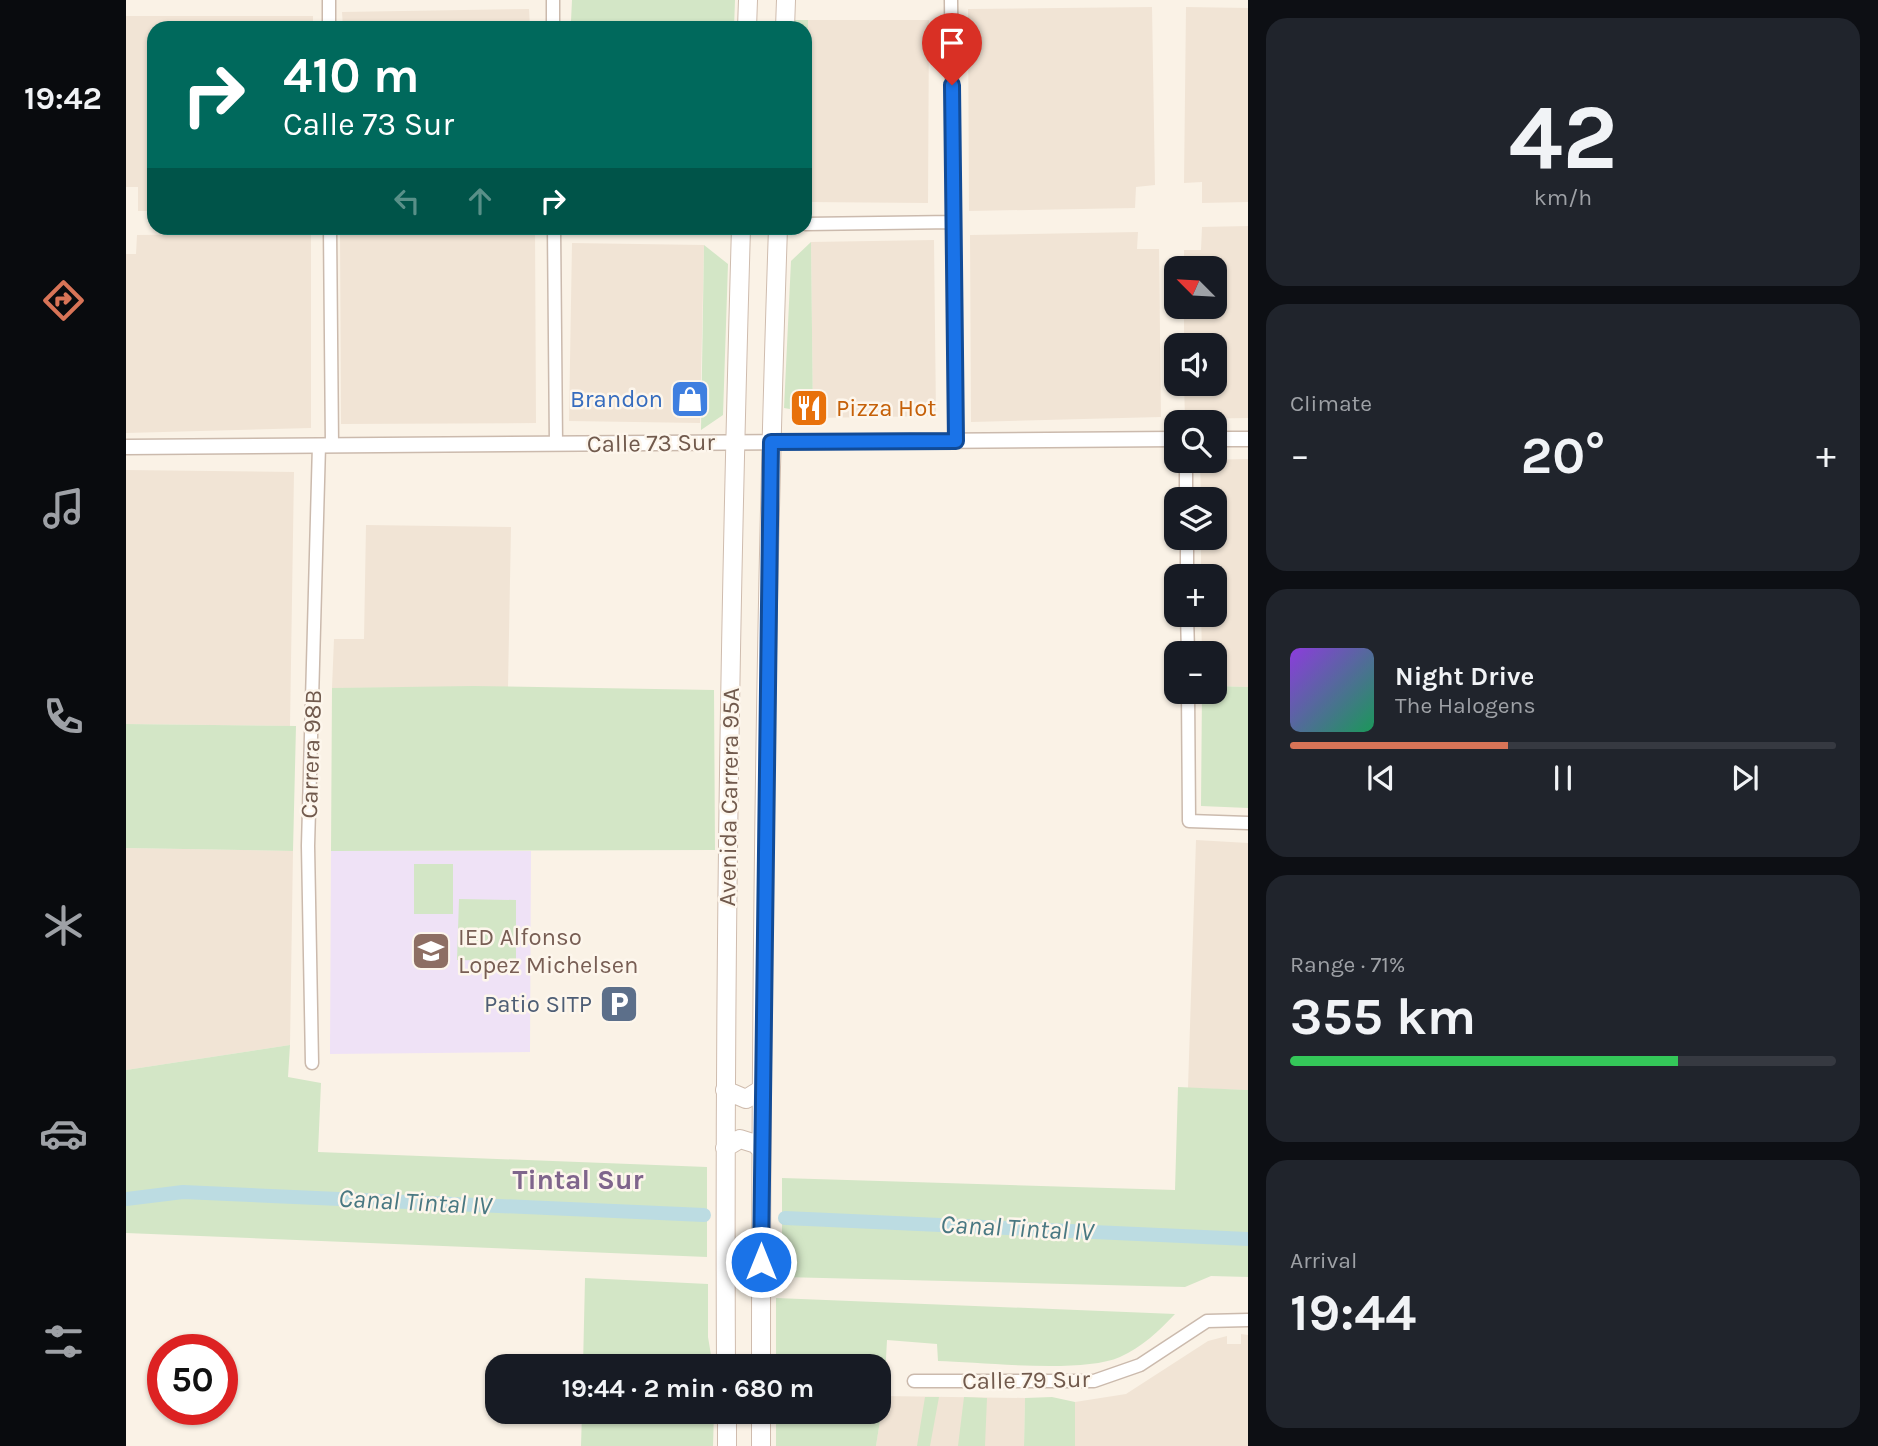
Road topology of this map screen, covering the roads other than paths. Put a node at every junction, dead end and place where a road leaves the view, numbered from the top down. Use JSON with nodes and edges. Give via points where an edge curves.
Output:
{"nodes":[{"id":1,"x":329,"y":0,"type":"edge"},
{"id":2,"x":553,"y":0,"type":"edge"},
{"id":3,"x":748,"y":0,"type":"edge"},
{"id":4,"x":786,"y":0,"type":"edge"},
{"id":5,"x":951,"y":0,"type":"edge"},
{"id":6,"x":329,"y":21,"type":"edge"},
{"id":7,"x":553,"y":21,"type":"edge"},
{"id":8,"x":747,"y":21,"type":"edge"},
{"id":9,"x":785,"y":21,"type":"edge"},
{"id":10,"x":954,"y":222,"type":"junction"},
{"id":11,"x":812,"y":224,"type":"edge"},
{"id":12,"x":330,"y":235,"type":"edge"},
{"id":13,"x":554,"y":235,"type":"edge"},
{"id":14,"x":741,"y":235,"type":"edge"},
{"id":15,"x":778,"y":235,"type":"edge"},
{"id":16,"x":1164,"y":439,"type":"edge"},
{"id":17,"x":1227,"y":439,"type":"edge"},
{"id":18,"x":1248,"y":439,"type":"edge"},
{"id":19,"x":956,"y":441,"type":"junction"},
{"id":20,"x":734,"y":442,"type":"junction"},
{"id":21,"x":771,"y":442,"type":"junction"},
{"id":22,"x":556,"y":444,"type":"junction"},
{"id":23,"x":326,"y":445,"type":"junction"},
{"id":24,"x":126,"y":447,"type":"edge"},
{"id":25,"x":1188,"y":704,"type":"edge"},
{"id":26,"x":1248,"y":823,"type":"edge"},
{"id":27,"x":312,"y":1063,"type":"dead end"},
{"id":28,"x":762,"y":1089,"type":"junction"},
{"id":29,"x":725,"y":1090,"type":"junction"},
{"id":30,"x":725,"y":1148,"type":"junction"},
{"id":31,"x":761,"y":1150,"type":"junction"},
{"id":32,"x":1248,"y":1320,"type":"edge"},
{"id":33,"x":726,"y":1354,"type":"edge"},
{"id":34,"x":761,"y":1354,"type":"edge"},
{"id":35,"x":914,"y":1381,"type":"dead end"},
{"id":36,"x":727,"y":1424,"type":"edge"},
{"id":37,"x":761,"y":1424,"type":"edge"},
{"id":38,"x":727,"y":1446,"type":"edge"},
{"id":39,"x":761,"y":1446,"type":"edge"}],
"edges":[{"from":1,"to":6,"type":"street"},
{"from":2,"to":7,"type":"street"},
{"from":3,"to":8,"type":"main road"},
{"from":4,"to":9,"type":"main road"},
{"from":5,"to":10,"type":"street"},
{"from":10,"to":11,"type":"street"},
{"from":10,"to":19,"type":"street"},
{"from":12,"to":23,"type":"street","name":"Carrera 98B"},
{"from":13,"to":22,"type":"street"},
{"from":14,"to":20,"type":"main road","name":"Avenida Carrera 95A"},
{"from":15,"to":21,"type":"main road","name":"Avenida Carrera 95A"},
{"from":16,"to":19,"type":"street","name":"Calle 73 Sur"},
{"from":17,"to":18,"type":"street"},
{"from":19,"to":21,"type":"street","name":"Calle 73 Sur"},
{"from":20,"to":21,"type":"street","name":"Calle 73 Sur"},
{"from":20,"to":22,"type":"street","name":"Calle 73 Sur"},
{"from":20,"to":29,"type":"main road","name":"Avenida Carrera 95A"},
{"from":21,"to":28,"type":"main road","name":"Avenida Carrera 95A"},
{"from":22,"to":23,"type":"street","name":"Calle 73 Sur"},
{"from":23,"to":24,"type":"street","name":"Calle 73 Sur"},
{"from":23,"to":27,"type":"street","name":"Carrera 98B","via":[[308,846]]},
{"from":25,"to":26,"type":"street","via":[[1189,821]]},
{"from":28,"to":29,"type":"main road","via":[[746,1099]]},
{"from":28,"to":31,"type":"main road","name":"Avenida Carrera 95A"},
{"from":29,"to":30,"type":"main road","name":"Avenida Carrera 95A"},
{"from":30,"to":31,"type":"main road","via":[[740,1139]]},
{"from":30,"to":33,"type":"main road","name":"Avenida Carrera 95A"},
{"from":31,"to":34,"type":"main road","name":"Avenida Carrera 95A"},
{"from":32,"to":35,"type":"street","name":"Calle 79 Sur","via":[[1208,1321],[1140,1365],[1094,1381]]},
{"from":36,"to":38,"type":"main road"},
{"from":37,"to":39,"type":"main road"}]}
